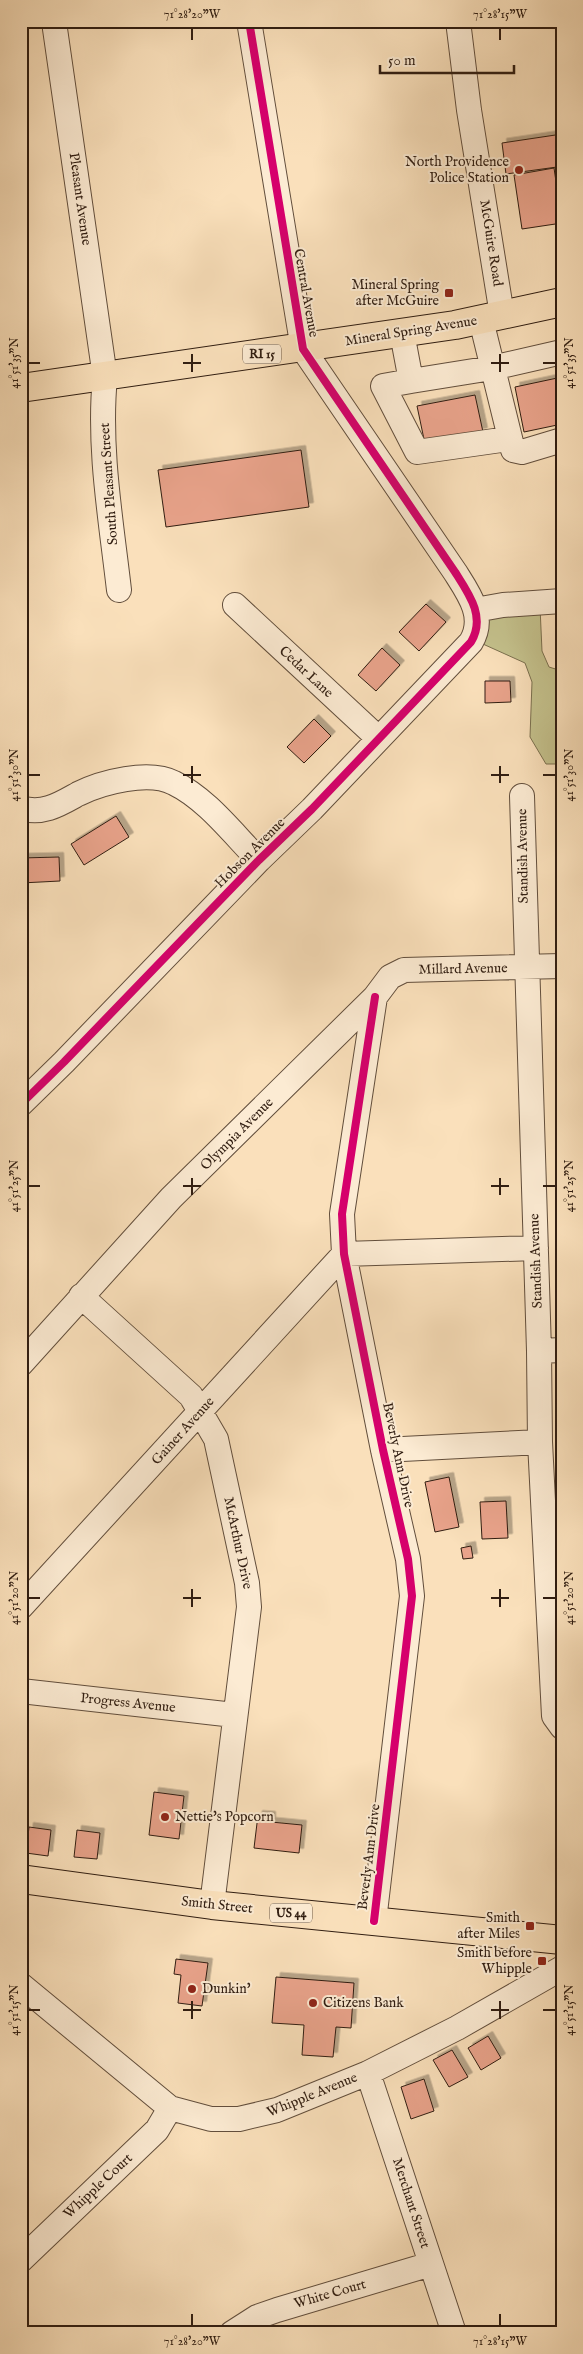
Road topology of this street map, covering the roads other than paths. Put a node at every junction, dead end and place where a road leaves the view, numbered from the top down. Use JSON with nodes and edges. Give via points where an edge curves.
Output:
{"nodes":[{"id":1,"x":249,"y":21,"type":"edge"},
{"id":2,"x":458,"y":21,"type":"edge"},
{"id":3,"x":54,"y":22,"type":"edge"},
{"id":4,"x":562,"y":302,"type":"edge"},
{"id":5,"x":492,"y":318,"type":"junction"},
{"id":6,"x":402,"y":333,"type":"junction"},
{"id":7,"x":303,"y":349,"type":"junction"},
{"id":8,"x":562,"y":352,"type":"edge"},
{"id":9,"x":492,"y":368,"type":"junction"},
{"id":10,"x":105,"y":377,"type":"junction"},
{"id":11,"x":411,"y":381,"type":"junction"},
{"id":12,"x":21,"y":388,"type":"edge"},
{"id":13,"x":508,"y":439,"type":"junction"},
{"id":14,"x":562,"y":440,"type":"edge"},
{"id":15,"x":119,"y":590,"type":"dead end"},
{"id":16,"x":562,"y":600,"type":"edge"},
{"id":17,"x":235,"y":605,"type":"dead end"},
{"id":18,"x":475,"y":610,"type":"junction"},
{"id":19,"x":378,"y":738,"type":"junction"},
{"id":20,"x":522,"y":796,"type":"dead end"},
{"id":21,"x":21,"y":808,"type":"edge"},
{"id":22,"x":258,"y":860,"type":"junction"},
{"id":23,"x":562,"y":966,"type":"edge"},
{"id":24,"x":526,"y":967,"type":"junction"},
{"id":25,"x":375,"y":997,"type":"junction"},
{"id":26,"x":25,"y":1094,"type":"edge"},
{"id":27,"x":536,"y":1248,"type":"junction"},
{"id":28,"x":344,"y":1254,"type":"junction"},
{"id":29,"x":81,"y":1296,"type":"junction"},
{"id":30,"x":550,"y":1350,"type":"edge"},
{"id":31,"x":21,"y":1364,"type":"edge"},
{"id":32,"x":202,"y":1411,"type":"junction"},
{"id":33,"x":540,"y":1442,"type":"junction"},
{"id":34,"x":383,"y":1450,"type":"junction"},
{"id":35,"x":21,"y":1607,"type":"edge"},
{"id":36,"x":21,"y":1691,"type":"edge"},
{"id":37,"x":234,"y":1715,"type":"junction"},
{"id":38,"x":560,"y":1725,"type":"edge"},
{"id":39,"x":21,"y":1879,"type":"edge"},
{"id":40,"x":212,"y":1905,"type":"junction"},
{"id":41,"x":374,"y":1921,"type":"junction"},
{"id":42,"x":562,"y":1940,"type":"edge"},
{"id":43,"x":562,"y":1968,"type":"edge"},
{"id":44,"x":21,"y":1985,"type":"edge"},
{"id":45,"x":368,"y":2073,"type":"junction"},
{"id":46,"x":170,"y":2108,"type":"junction"},
{"id":47,"x":21,"y":2260,"type":"edge"},
{"id":48,"x":431,"y":2264,"type":"junction"},
{"id":49,"x":237,"y":2331,"type":"edge"},
{"id":50,"x":454,"y":2333,"type":"edge"}],
"edges":[{"from":1,"to":7,"type":"street","name":"Central Avenue"},
{"from":2,"to":5,"type":"street","name":"McGuire Road"},
{"from":3,"to":10,"type":"street","name":"Pleasant Avenue"},
{"from":4,"to":5,"type":"main road","name":"Mineral Spring Avenue","number":"RI 15"},
{"from":5,"to":6,"type":"main road","name":"Mineral Spring Avenue","number":"RI 15"},
{"from":5,"to":9,"type":"street","name":"McGuire Road"},
{"from":6,"to":7,"type":"main road","name":"Mineral Spring Avenue","number":"RI 15"},
{"from":6,"to":11,"type":"street"},
{"from":7,"to":10,"type":"main road","name":"Mineral Spring Avenue","number":"RI 15"},
{"from":7,"to":18,"type":"street","name":"Central Avenue","via":[[455,572]]},
{"from":8,"to":9,"type":"street"},
{"from":9,"to":11,"type":"street"},
{"from":9,"to":13,"type":"street","name":"McGuire Road"},
{"from":10,"to":12,"type":"main road","name":"Mineral Spring Avenue","number":"RI 15"},
{"from":10,"to":15,"type":"street","name":"South Pleasant Street","via":[[107,482]]},
{"from":11,"to":13,"type":"street","via":[[383,386],[417,452]]},
{"from":13,"to":14,"type":"street","via":[[512,450],[522,452]]},
{"from":16,"to":18,"type":"street"},
{"from":17,"to":19,"type":"street","name":"Cedar Lane"},
{"from":18,"to":19,"type":"street","name":"Hobson Avenue","via":[[477,632],[471,642]]},
{"from":19,"to":22,"type":"street","name":"Hobson Avenue","via":[[312,809]]},
{"from":20,"to":24,"type":"street","name":"Standish Avenue"},
{"from":21,"to":22,"type":"street","via":[[40,811],[51,808],[93,787],[116,780],[140,778],[172,782],[213,813]]},
{"from":22,"to":26,"type":"street","name":"Hobson Avenue"},
{"from":23,"to":24,"type":"street","name":"Millard Avenue"},
{"from":24,"to":25,"type":"street","name":"Millard Avenue","via":[[404,970],[390,977]]},
{"from":24,"to":27,"type":"street","name":"Standish Avenue"},
{"from":25,"to":28,"type":"street","name":"Beverly Ann Drive","via":[[342,1214]]},
{"from":25,"to":29,"type":"street","name":"Olympia Avenue","via":[[171,1198]]},
{"from":27,"to":28,"type":"street"},
{"from":27,"to":30,"type":"street","name":"Standish Avenue"},
{"from":28,"to":32,"type":"street","name":"Gainer Avenue"},
{"from":28,"to":34,"type":"street","name":"Beverly Ann Drive"},
{"from":29,"to":31,"type":"street","name":"Olympia Avenue"},
{"from":29,"to":32,"type":"street","name":"McArthur Drive","via":[[191,1396]]},
{"from":30,"to":33,"type":"street","name":"Standish Avenue"},
{"from":32,"to":35,"type":"street","name":"Gainer Avenue"},
{"from":32,"to":37,"type":"street","name":"McArthur Drive","via":[[216,1439],[249,1596]]},
{"from":33,"to":34,"type":"street"},
{"from":33,"to":38,"type":"street","name":"Standish Avenue","via":[[553,1710]]},
{"from":34,"to":41,"type":"street","name":"Beverly Ann Drive","via":[[408,1560],[412,1596]]},
{"from":36,"to":37,"type":"street","name":"Progress Avenue"},
{"from":37,"to":40,"type":"street","name":"McArthur Drive"},
{"from":39,"to":40,"type":"main road","name":"Smith Street","number":"US 44"},
{"from":40,"to":41,"type":"main road","name":"Smith Street","number":"US 44"},
{"from":41,"to":42,"type":"main road","name":"Smith Street","number":"US 44"},
{"from":43,"to":45,"type":"street","name":"Whipple Avenue","via":[[457,2028]]},
{"from":44,"to":46,"type":"street","name":"Whipple Avenue"},
{"from":45,"to":46,"type":"street","name":"Whipple Avenue","via":[[260,2115],[211,2119]]},
{"from":45,"to":48,"type":"street","name":"Merchant Street"},
{"from":46,"to":47,"type":"street","name":"Whipple Court","via":[[157,2130]]},
{"from":48,"to":49,"type":"street","name":"White Court","via":[[277,2310]]},
{"from":48,"to":50,"type":"street","name":"Merchant Street"}]}
